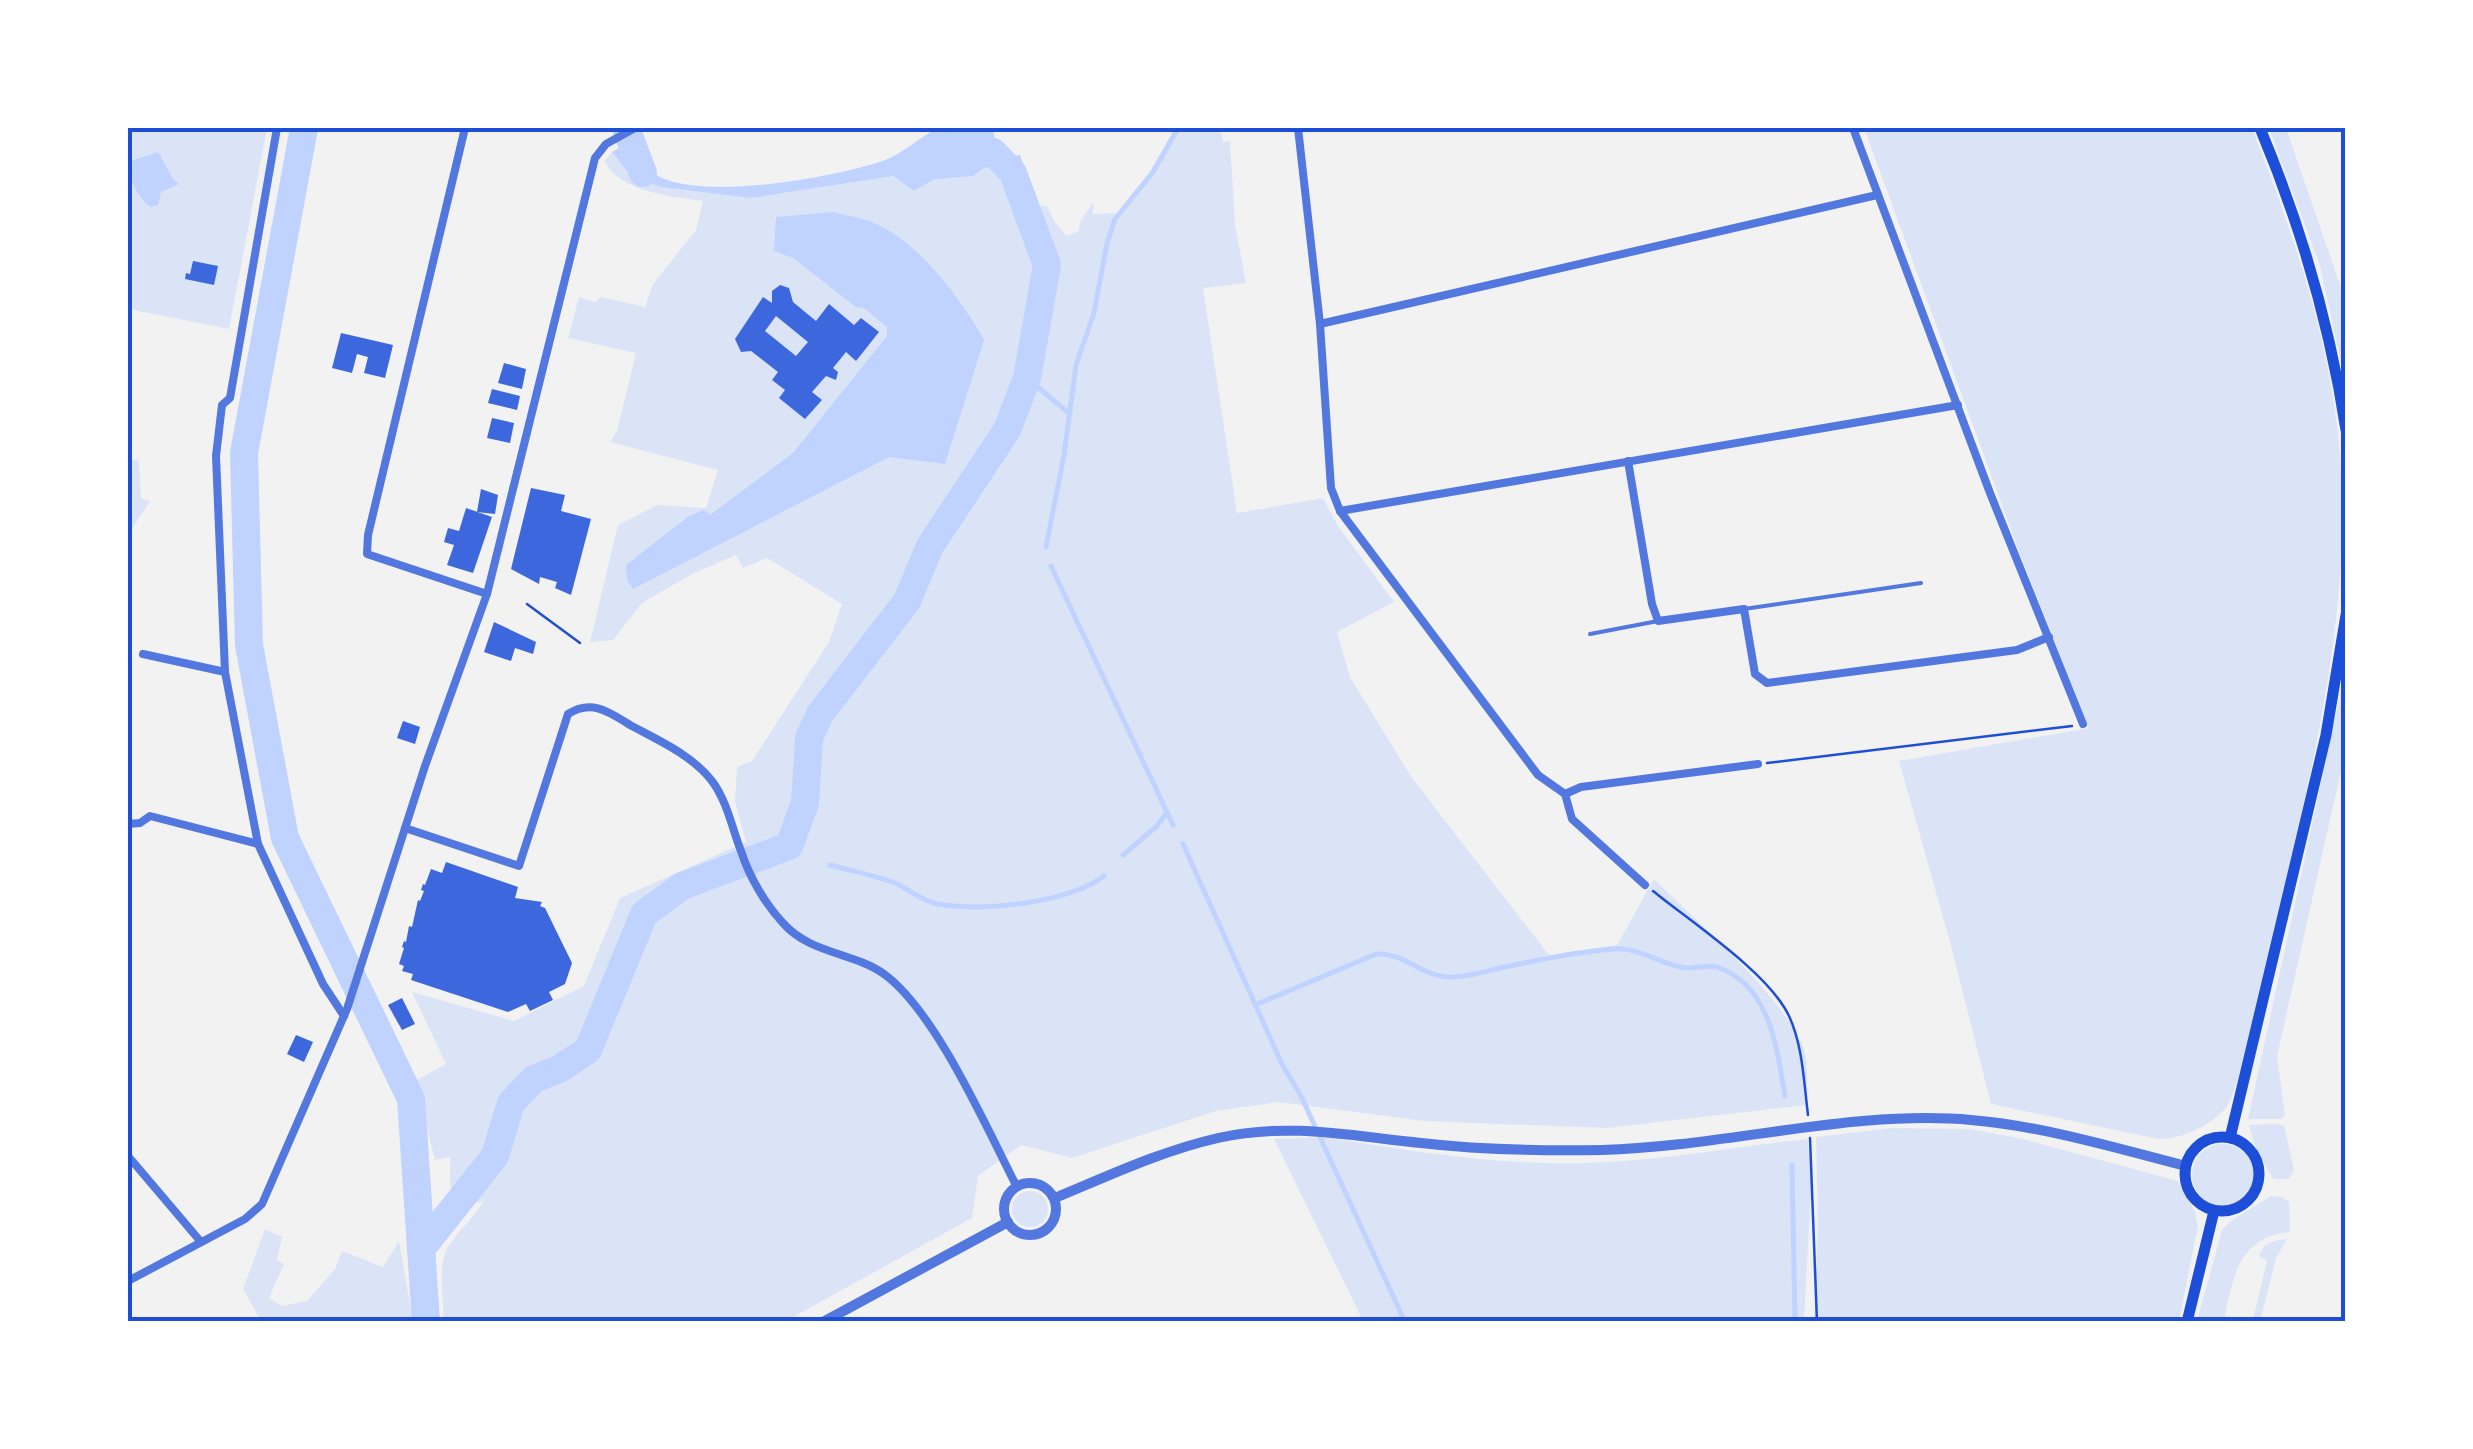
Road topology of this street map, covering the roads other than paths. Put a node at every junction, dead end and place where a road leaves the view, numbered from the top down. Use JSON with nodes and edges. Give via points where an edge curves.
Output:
{"nodes":[{"id":1,"x":276,"y":128,"type":"edge"},
{"id":2,"x":464,"y":128,"type":"edge"},
{"id":3,"x":635,"y":128,"type":"edge"},
{"id":4,"x":1298,"y":128,"type":"edge"},
{"id":5,"x":1853,"y":128,"type":"edge"},
{"id":6,"x":2260,"y":128,"type":"edge"},
{"id":7,"x":1877,"y":195,"type":"junction"},
{"id":8,"x":1320,"y":324,"type":"junction"},
{"id":9,"x":1958,"y":405,"type":"junction"},
{"id":10,"x":2346,"y":430,"type":"edge"},
{"id":11,"x":1628,"y":460,"type":"junction"},
{"id":12,"x":1340,"y":510,"type":"junction"},
{"id":13,"x":1921,"y":582,"type":"dead end"},
{"id":14,"x":487,"y":594,"type":"junction"},
{"id":15,"x":1744,"y":610,"type":"junction"},
{"id":16,"x":2346,"y":615,"type":"edge"},
{"id":17,"x":1658,"y":621,"type":"junction"},
{"id":18,"x":1590,"y":634,"type":"dead end"},
{"id":19,"x":2049,"y":637,"type":"junction"},
{"id":20,"x":144,"y":654,"type":"dead end"},
{"id":21,"x":226,"y":672,"type":"junction"},
{"id":22,"x":2083,"y":724,"type":"road end"},
{"id":23,"x":1758,"y":764,"type":"road end"},
{"id":24,"x":1565,"y":794,"type":"junction"},
{"id":25,"x":128,"y":824,"type":"edge"},
{"id":26,"x":405,"y":828,"type":"junction"},
{"id":27,"x":258,"y":844,"type":"junction"},
{"id":28,"x":1645,"y":885,"type":"road end"},
{"id":29,"x":346,"y":1012,"type":"junction"},
{"id":30,"x":2230,"y":1138,"type":"junction"},
{"id":31,"x":128,"y":1156,"type":"edge"},
{"id":32,"x":2186,"y":1166,"type":"junction"},
{"id":33,"x":1016,"y":1186,"type":"junction"},
{"id":34,"x":1054,"y":1198,"type":"junction"},
{"id":35,"x":2214,"y":1211,"type":"junction"},
{"id":36,"x":1008,"y":1222,"type":"junction"},
{"id":37,"x":201,"y":1242,"type":"junction"},
{"id":38,"x":128,"y":1280,"type":"edge"},
{"id":39,"x":823,"y":1322,"type":"edge"},
{"id":40,"x":2187,"y":1322,"type":"edge"}],
"edges":[{"from":1,"to":21,"type":"street","via":[[216,456]]},
{"from":2,"to":14,"type":"street","via":[[367,554]]},
{"from":3,"to":14,"type":"street","via":[[601,149],[590,172]]},
{"from":4,"to":8,"type":"street"},
{"from":5,"to":7,"type":"street"},
{"from":6,"to":10,"type":"main road","via":[[2312,267]]},
{"from":7,"to":8,"type":"street"},
{"from":7,"to":9,"type":"street"},
{"from":8,"to":12,"type":"street","via":[[1331,488]]},
{"from":9,"to":11,"type":"street"},
{"from":9,"to":19,"type":"street"},
{"from":11,"to":12,"type":"street"},
{"from":11,"to":17,"type":"street"},
{"from":12,"to":24,"type":"street","via":[[1538,775]]},
{"from":13,"to":15,"type":"lane"},
{"from":14,"to":26,"type":"street"},
{"from":15,"to":17,"type":"street"},
{"from":15,"to":19,"type":"street","via":[[1755,674],[1767,684],[2017,650]]},
{"from":16,"to":30,"type":"main road","via":[[2326,735]]},
{"from":17,"to":18,"type":"lane"},
{"from":19,"to":22,"type":"street"},
{"from":20,"to":21,"type":"street"},
{"from":21,"to":27,"type":"street"},
{"from":23,"to":24,"type":"street"},
{"from":24,"to":28,"type":"street","via":[[1572,820]]},
{"from":25,"to":27,"type":"street","via":[[150,816]]},
{"from":26,"to":29,"type":"street"},
{"from":26,"to":33,"type":"street","via":[[520,866],[568,714],[599,707],[666,745],[713,783],[742,857],[779,919],[812,946],[880,971],[906,992]]},
{"from":27,"to":29,"type":"street","via":[[324,984]]},
{"from":29,"to":37,"type":"street","via":[[262,1204]]},
{"from":30,"to":32,"type":"main road","via":[[2204,1142]]},
{"from":30,"to":35,"type":"main road","via":[[2251,1152],[2259,1178],[2249,1200]]},
{"from":31,"to":37,"type":"street"},
{"from":32,"to":34,"type":"street","via":[[1972,1120],[1894,1120],[1606,1150],[1512,1150],[1281,1130],[1156,1156]]},
{"from":32,"to":35,"type":"main road","via":[[2188,1190]]},
{"from":33,"to":34,"type":"street","via":[[1034,1182]]},
{"from":33,"to":36,"type":"street","via":[[1005,1202]]},
{"from":34,"to":36,"type":"street","via":[[1054,1220],[1039,1234],[1021,1233]]},
{"from":35,"to":40,"type":"main road"},
{"from":36,"to":39,"type":"street"},
{"from":37,"to":38,"type":"street"}]}
